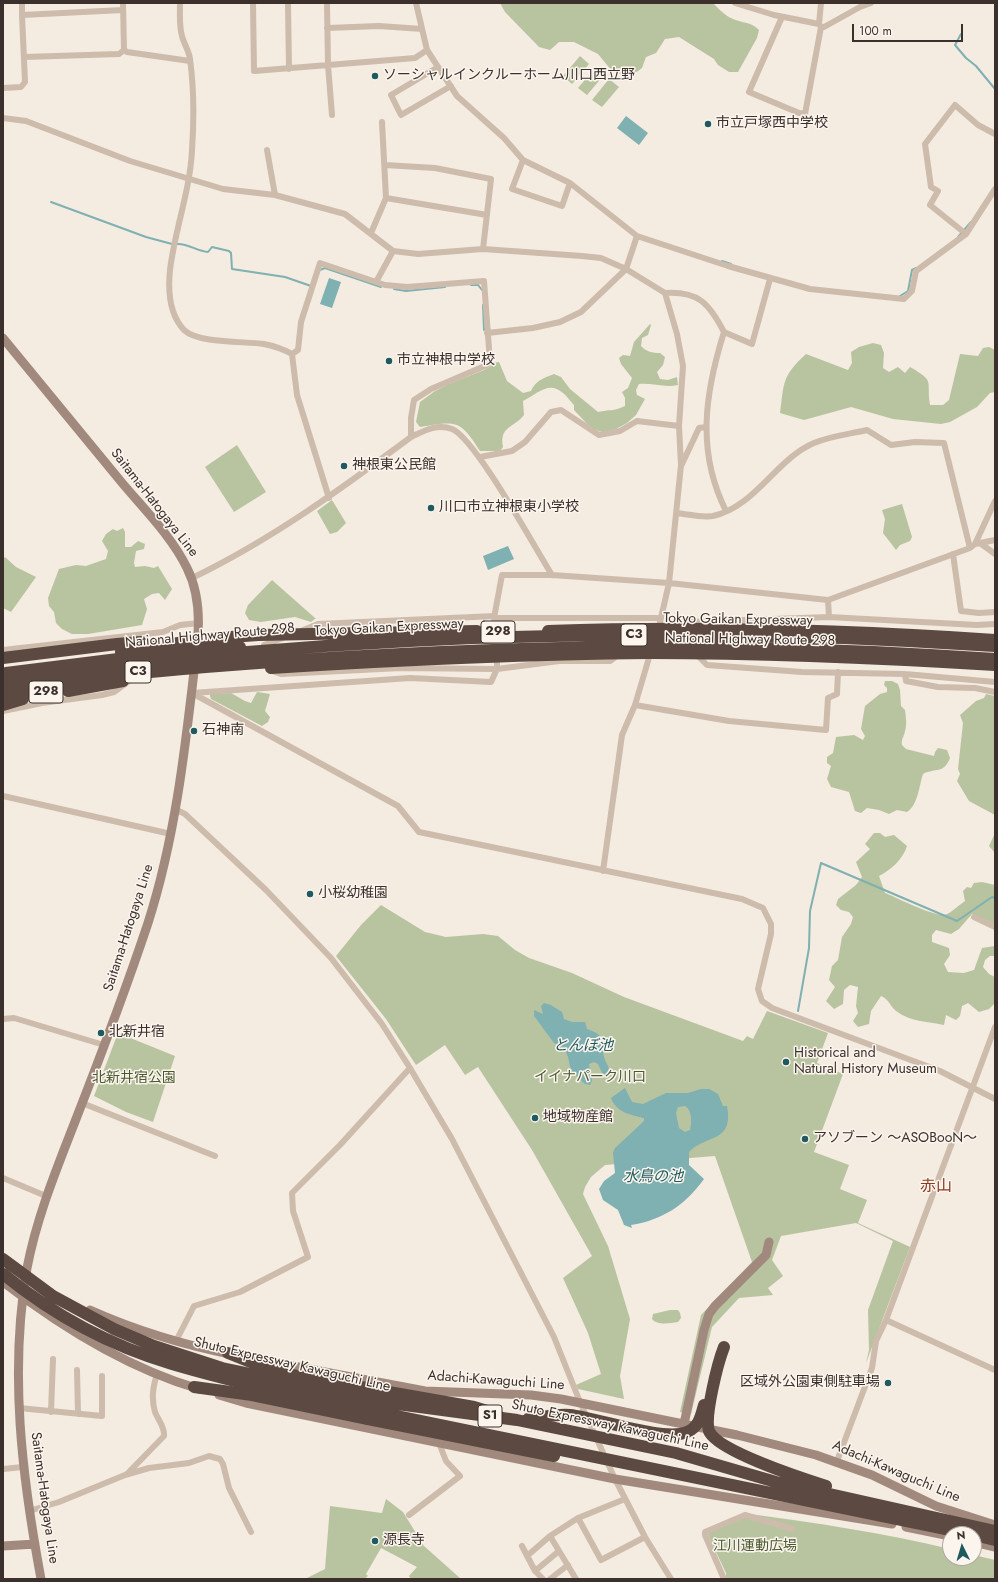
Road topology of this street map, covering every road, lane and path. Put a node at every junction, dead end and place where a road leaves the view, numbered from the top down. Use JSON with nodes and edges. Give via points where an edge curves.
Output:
{"nodes":[{"id":1,"x":22,"y":3,"type":"edge"},
{"id":2,"x":123,"y":3,"type":"edge"},
{"id":3,"x":180,"y":3,"type":"edge"},
{"id":4,"x":253,"y":3,"type":"edge"},
{"id":5,"x":288,"y":3,"type":"edge"},
{"id":6,"x":327,"y":3,"type":"edge"},
{"id":7,"x":416,"y":3,"type":"edge"},
{"id":8,"x":735,"y":3,"type":"edge"},
{"id":9,"x":821,"y":3,"type":"edge"},
{"id":10,"x":872,"y":3,"type":"edge"},
{"id":11,"x":123,"y":10,"type":"junction"},
{"id":12,"x":22,"y":15,"type":"junction"},
{"id":13,"x":782,"y":17,"type":"junction"},
{"id":14,"x":820,"y":25,"type":"junction"},
{"id":15,"x":327,"y":28,"type":"junction"},
{"id":16,"x":422,"y":30,"type":"junction"},
{"id":17,"x":124,"y":50,"type":"junction"},
{"id":18,"x":427,"y":50,"type":"junction"},
{"id":19,"x":24,"y":58,"type":"junction"},
{"id":20,"x":190,"y":61,"type":"junction"},
{"id":21,"x":328,"y":65,"type":"junction"},
{"id":22,"x":438,"y":67,"type":"junction"},
{"id":23,"x":289,"y":69,"type":"junction"},
{"id":24,"x":451,"y":86,"type":"junction"},
{"id":25,"x":3,"y":88,"type":"edge"},
{"id":26,"x":332,"y":115,"type":"dead end"},
{"id":27,"x":3,"y":118,"type":"edge"},
{"id":28,"x":382,"y":122,"type":"dead end"},
{"id":29,"x":995,"y":134,"type":"edge"},
{"id":30,"x":267,"y":150,"type":"dead end"},
{"id":31,"x":523,"y":160,"type":"junction"},
{"id":32,"x":385,"y":165,"type":"junction"},
{"id":33,"x":189,"y":178,"type":"junction"},
{"id":34,"x":570,"y":183,"type":"junction"},
{"id":35,"x":995,"y":189,"type":"edge"},
{"id":36,"x":275,"y":195,"type":"junction"},
{"id":37,"x":386,"y":198,"type":"junction"},
{"id":38,"x":487,"y":215,"type":"junction"},
{"id":39,"x":370,"y":234,"type":"junction"},
{"id":40,"x":966,"y":234,"type":"junction"},
{"id":41,"x":637,"y":236,"type":"junction"},
{"id":42,"x":483,"y":249,"type":"junction"},
{"id":43,"x":394,"y":251,"type":"junction"},
{"id":44,"x":626,"y":269,"type":"junction"},
{"id":45,"x":770,"y":279,"type":"junction"},
{"id":46,"x":376,"y":282,"type":"junction"},
{"id":47,"x":664,"y":293,"type":"junction"},
{"id":48,"x":724,"y":332,"type":"junction"},
{"id":49,"x":487,"y":333,"type":"junction"},
{"id":50,"x":3,"y":338,"type":"edge"},
{"id":51,"x":292,"y":354,"type":"junction"},
{"id":52,"x":679,"y":426,"type":"junction"},
{"id":53,"x":706,"y":426,"type":"junction"},
{"id":54,"x":411,"y":438,"type":"junction"},
{"id":55,"x":480,"y":457,"type":"junction"},
{"id":56,"x":681,"y":465,"type":"junction"},
{"id":57,"x":329,"y":498,"type":"junction"},
{"id":58,"x":995,"y":501,"type":"edge"},
{"id":59,"x":726,"y":512,"type":"junction"},
{"id":60,"x":676,"y":513,"type":"junction"},
{"id":61,"x":995,"y":540,"type":"edge"},
{"id":62,"x":975,"y":545,"type":"junction"},
{"id":63,"x":953,"y":554,"type":"junction"},
{"id":64,"x":995,"y":554,"type":"edge"},
{"id":65,"x":552,"y":575,"type":"junction"},
{"id":66,"x":192,"y":578,"type":"junction"},
{"id":67,"x":669,"y":583,"type":"junction"},
{"id":68,"x":828,"y":600,"type":"junction"},
{"id":69,"x":995,"y":612,"type":"edge"},
{"id":70,"x":495,"y":617,"type":"junction"},
{"id":71,"x":829,"y":617,"type":"junction"},
{"id":72,"x":199,"y":623,"type":"junction"},
{"id":73,"x":660,"y":623,"type":"junction"},
{"id":74,"x":995,"y":624,"type":"edge"},
{"id":75,"x":495,"y":626,"type":"dead end"},
{"id":76,"x":683,"y":628,"type":"junction"},
{"id":77,"x":792,"y":629,"type":"junction"},
{"id":78,"x":995,"y":635,"type":"edge"},
{"id":79,"x":566,"y":636,"type":"junction"},
{"id":80,"x":204,"y":639,"type":"junction"},
{"id":81,"x":995,"y":640,"type":"edge"},
{"id":82,"x":264,"y":645,"type":"junction"},
{"id":83,"x":995,"y":646,"type":"edge"},
{"id":84,"x":3,"y":650,"type":"edge"},
{"id":85,"x":197,"y":650,"type":"junction"},
{"id":86,"x":651,"y":653,"type":"junction"},
{"id":87,"x":619,"y":654,"type":"junction"},
{"id":88,"x":695,"y":654,"type":"junction"},
{"id":89,"x":744,"y":655,"type":"junction"},
{"id":90,"x":3,"y":658,"type":"edge"},
{"id":91,"x":497,"y":659,"type":"dead end"},
{"id":92,"x":995,"y":659,"type":"edge"},
{"id":93,"x":227,"y":664,"type":"junction"},
{"id":94,"x":995,"y":665,"type":"edge"},
{"id":95,"x":3,"y":668,"type":"edge"},
{"id":96,"x":265,"y":668,"type":"junction"},
{"id":97,"x":497,"y":669,"type":"junction"},
{"id":98,"x":995,"y":670,"type":"edge"},
{"id":99,"x":838,"y":672,"type":"junction"},
{"id":100,"x":3,"y":673,"type":"edge"},
{"id":101,"x":194,"y":674,"type":"junction"},
{"id":102,"x":905,"y":674,"type":"junction"},
{"id":103,"x":133,"y":678,"type":"junction"},
{"id":104,"x":3,"y":679,"type":"edge"},
{"id":105,"x":995,"y":682,"type":"edge"},
{"id":106,"x":89,"y":684,"type":"junction"},
{"id":107,"x":3,"y":689,"type":"edge"},
{"id":108,"x":995,"y":692,"type":"edge"},
{"id":109,"x":192,"y":693,"type":"junction"},
{"id":110,"x":3,"y":696,"type":"edge"},
{"id":111,"x":9,"y":700,"type":"edge"},
{"id":112,"x":3,"y":704,"type":"edge"},
{"id":113,"x":634,"y":705,"type":"junction"},
{"id":114,"x":3,"y":711,"type":"edge"},
{"id":115,"x":3,"y":796,"type":"edge"},
{"id":116,"x":175,"y":809,"type":"junction"},
{"id":117,"x":171,"y":834,"type":"junction"},
{"id":118,"x":603,"y":871,"type":"junction"},
{"id":119,"x":974,"y":917,"type":"dead end"},
{"id":120,"x":995,"y":926,"type":"edge"},
{"id":121,"x":4,"y":1017,"type":"edge"},
{"id":122,"x":995,"y":1027,"type":"edge"},
{"id":123,"x":104,"y":1045,"type":"junction"},
{"id":124,"x":410,"y":1068,"type":"junction"},
{"id":125,"x":972,"y":1087,"type":"junction"},
{"id":126,"x":995,"y":1099,"type":"edge"},
{"id":127,"x":82,"y":1103,"type":"junction"},
{"id":128,"x":215,"y":1156,"type":"dead end"},
{"id":129,"x":3,"y":1178,"type":"edge"},
{"id":130,"x":46,"y":1196,"type":"junction"},
{"id":131,"x":769,"y":1242,"type":"dead end"},
{"id":132,"x":3,"y":1252,"type":"edge"},
{"id":133,"x":3,"y":1260,"type":"edge"},
{"id":134,"x":27,"y":1271,"type":"junction"},
{"id":135,"x":3,"y":1274,"type":"edge"},
{"id":136,"x":3,"y":1282,"type":"edge"},
{"id":137,"x":24,"y":1298,"type":"junction"},
{"id":138,"x":886,"y":1320,"type":"junction"},
{"id":139,"x":176,"y":1341,"type":"junction"},
{"id":140,"x":228,"y":1353,"type":"junction"},
{"id":141,"x":53,"y":1359,"type":"dead end"},
{"id":142,"x":77,"y":1370,"type":"dead end"},
{"id":143,"x":995,"y":1370,"type":"edge"},
{"id":144,"x":157,"y":1374,"type":"junction"},
{"id":145,"x":102,"y":1376,"type":"dead end"},
{"id":146,"x":194,"y":1388,"type":"junction"},
{"id":147,"x":580,"y":1402,"type":"junction"},
{"id":148,"x":19,"y":1408,"type":"junction"},
{"id":149,"x":51,"y":1412,"type":"junction"},
{"id":150,"x":78,"y":1414,"type":"junction"},
{"id":151,"x":517,"y":1420,"type":"junction"},
{"id":152,"x":684,"y":1424,"type":"junction"},
{"id":153,"x":439,"y":1444,"type":"junction"},
{"id":154,"x":837,"y":1461,"type":"junction"},
{"id":155,"x":23,"y":1467,"type":"junction"},
{"id":156,"x":3,"y":1469,"type":"edge"},
{"id":157,"x":125,"y":1475,"type":"junction"},
{"id":158,"x":615,"y":1479,"type":"junction"},
{"id":159,"x":741,"y":1487,"type":"junction"},
{"id":160,"x":625,"y":1499,"type":"junction"},
{"id":161,"x":29,"y":1511,"type":"junction"},
{"id":162,"x":920,"y":1513,"type":"junction"},
{"id":163,"x":409,"y":1515,"type":"dead end"},
{"id":164,"x":578,"y":1518,"type":"junction"},
{"id":165,"x":995,"y":1525,"type":"edge"},
{"id":166,"x":942,"y":1528,"type":"edge"},
{"id":167,"x":793,"y":1529,"type":"dead end"},
{"id":168,"x":995,"y":1531,"type":"edge"},
{"id":169,"x":251,"y":1532,"type":"dead end"},
{"id":170,"x":942,"y":1534,"type":"edge"},
{"id":171,"x":550,"y":1536,"type":"junction"},
{"id":172,"x":645,"y":1537,"type":"junction"},
{"id":173,"x":982,"y":1537,"type":"edge"},
{"id":174,"x":995,"y":1540,"type":"edge"},
{"id":175,"x":35,"y":1544,"type":"junction"},
{"id":176,"x":982,"y":1544,"type":"edge"},
{"id":177,"x":3,"y":1546,"type":"edge"},
{"id":178,"x":522,"y":1546,"type":"dead end"},
{"id":179,"x":995,"y":1547,"type":"edge"},
{"id":180,"x":559,"y":1551,"type":"junction"},
{"id":181,"x":527,"y":1556,"type":"junction"},
{"id":182,"x":568,"y":1565,"type":"junction"},
{"id":183,"x":535,"y":1571,"type":"junction"},
{"id":184,"x":542,"y":1578,"type":"edge"},
{"id":185,"x":41,"y":1579,"type":"edge"},
{"id":186,"x":550,"y":1579,"type":"edge"},
{"id":187,"x":576,"y":1579,"type":"edge"},
{"id":188,"x":671,"y":1579,"type":"edge"},
{"id":189,"x":724,"y":1579,"type":"edge"}],
"edges":[{"from":1,"to":12,"type":"street"},
{"from":2,"to":11,"type":"street"},
{"from":3,"to":20,"type":"street","via":[[181,36]]},
{"from":4,"to":23,"type":"street","via":[[254,71]]},
{"from":5,"to":23,"type":"street"},
{"from":6,"to":15,"type":"street"},
{"from":7,"to":16,"type":"street"},
{"from":8,"to":13,"type":"street"},
{"from":9,"to":14,"type":"street"},
{"from":10,"to":14,"type":"street","via":[[824,27]]},
{"from":11,"to":12,"type":"street"},
{"from":11,"to":17,"type":"street"},
{"from":12,"to":19,"type":"street"},
{"from":13,"to":14,"type":"street"},
{"from":13,"to":14,"type":"street","via":[[749,92],[799,113],[805,114]]},
{"from":15,"to":16,"type":"street","via":[[379,26]]},
{"from":15,"to":21,"type":"street"},
{"from":16,"to":18,"type":"street"},
{"from":17,"to":19,"type":"street","via":[[119,54]]},
{"from":17,"to":20,"type":"street"},
{"from":18,"to":21,"type":"street","via":[[415,58]]},
{"from":18,"to":22,"type":"street"},
{"from":19,"to":25,"type":"street","via":[[25,82],[20,87]]},
{"from":20,"to":33,"type":"street","via":[[192,150]]},
{"from":21,"to":23,"type":"street"},
{"from":21,"to":26,"type":"street"},
{"from":22,"to":24,"type":"street"},
{"from":22,"to":24,"type":"street","via":[[391,95],[401,115]]},
{"from":24,"to":31,"type":"street","via":[[457,96],[504,138]]},
{"from":27,"to":33,"type":"street","via":[[26,121],[130,161]]},
{"from":28,"to":32,"type":"street"},
{"from":29,"to":40,"type":"street","via":[[955,105],[925,144],[932,187],[938,191],[930,205]]},
{"from":30,"to":36,"type":"street"},
{"from":31,"to":34,"type":"street"},
{"from":31,"to":34,"type":"street","via":[[512,189],[562,206]]},
{"from":32,"to":37,"type":"street"},
{"from":32,"to":38,"type":"street","via":[[435,168],[487,177],[492,180]]},
{"from":33,"to":36,"type":"street","via":[[223,189]]},
{"from":33,"to":51,"type":"street","via":[[173,247],[168,287],[178,320],[184,330],[191,335],[223,342],[263,344],[283,348]]},
{"from":34,"to":41,"type":"street"},
{"from":35,"to":40,"type":"street"},
{"from":36,"to":39,"type":"street","via":[[345,214]]},
{"from":37,"to":38,"type":"street"},
{"from":37,"to":39,"type":"street"},
{"from":38,"to":42,"type":"street"},
{"from":39,"to":43,"type":"street"},
{"from":40,"to":45,"type":"street","via":[[916,271],[912,292],[904,299],[810,288]]},
{"from":41,"to":44,"type":"street"},
{"from":41,"to":45,"type":"street"},
{"from":42,"to":43,"type":"street","via":[[418,254]]},
{"from":42,"to":44,"type":"street","via":[[601,258]]},
{"from":43,"to":46,"type":"street"},
{"from":44,"to":47,"type":"street"},
{"from":44,"to":49,"type":"street","via":[[581,312],[560,322]]},
{"from":45,"to":48,"type":"street","via":[[752,344]]},
{"from":46,"to":49,"type":"street","via":[[406,287],[484,281]]},
{"from":46,"to":51,"type":"street","via":[[320,263],[301,322],[298,350]]},
{"from":47,"to":48,"type":"street","via":[[677,292],[699,298],[714,312]]},
{"from":47,"to":52,"type":"street","via":[[677,334],[683,366]]},
{"from":48,"to":53,"type":"street","via":[[707,398]]},
{"from":49,"to":54,"type":"street","via":[[490,362],[487,365],[431,389],[414,400]]},
{"from":50,"to":66,"type":"main road","name":"Saitama-Hatogaya Line","via":[[168,539]]},
{"from":51,"to":57,"type":"street","via":[[297,395]]},
{"from":52,"to":55,"type":"street","via":[[636,421],[620,431],[599,435],[561,410],[556,410],[512,451]]},
{"from":52,"to":56,"type":"street"},
{"from":53,"to":56,"type":"street","via":[[699,428]]},
{"from":53,"to":59,"type":"street","via":[[712,478]]},
{"from":54,"to":55,"type":"street","via":[[426,430],[443,426],[459,432]]},
{"from":54,"to":57,"type":"street"},
{"from":55,"to":65,"type":"street"},
{"from":56,"to":60,"type":"street"},
{"from":57,"to":66,"type":"street","via":[[229,560]]},
{"from":58,"to":62,"type":"street"},
{"from":59,"to":60,"type":"street","via":[[711,516]]},
{"from":59,"to":62,"type":"street","via":[[750,495],[791,458],[814,443],[867,430],[891,444],[944,443]]},
{"from":60,"to":67,"type":"street"},
{"from":61,"to":62,"type":"street"},
{"from":62,"to":63,"type":"street"},
{"from":62,"to":64,"type":"street"},
{"from":63,"to":68,"type":"street"},
{"from":63,"to":69,"type":"street","via":[[961,611]]},
{"from":65,"to":67,"type":"street"},
{"from":65,"to":70,"type":"street","via":[[502,575]]},
{"from":66,"to":72,"type":"main road","name":"Saitama-Hatogaya Line"},
{"from":67,"to":68,"type":"street"},
{"from":67,"to":73,"type":"street"},
{"from":68,"to":71,"type":"street"},
{"from":70,"to":73,"type":"street"},
{"from":70,"to":75,"type":"street"},
{"from":70,"to":82,"type":"street","via":[[318,624]]},
{"from":71,"to":74,"type":"street"},
{"from":71,"to":76,"type":"street","via":[[688,622]]},
{"from":72,"to":84,"type":"street","via":[[180,625],[163,632]]},
{"from":72,"to":85,"type":"main road","name":"Saitama-Hatogaya Line"},
{"from":73,"to":76,"type":"highway","name":"National Highway Route 298","number":"298"},
{"from":73,"to":82,"type":"highway","name":"National Highway Route 298","number":"298"},
{"from":73,"to":86,"type":"street"},
{"from":76,"to":77,"type":"highway","name":"National Highway Route 298","number":"298"},
{"from":77,"to":78,"type":"highway","via":[[867,627]]},
{"from":77,"to":81,"type":"highway","name":"National Highway Route 298","number":"298"},
{"from":79,"to":80,"type":"highway","bridge":true,"via":[[457,631],[258,635]]},
{"from":79,"to":83,"type":"highway","name":"Tokyo Gaikan Expressway","number":"C3","bridge":true,"via":[[798,636]]},
{"from":79,"to":104,"type":"highway","name":"Tokyo Gaikan Expressway","number":"C3","bridge":true,"via":[[303,648],[162,660]]},
{"from":80,"to":90,"type":"highway","bridge":true,"via":[[117,644]]},
{"from":80,"to":95,"type":"highway","bridge":true},
{"from":82,"to":85,"type":"highway","name":"National Highway Route 298","number":"298"},
{"from":85,"to":100,"type":"highway","name":"National Highway Route 298","number":"298"},
{"from":85,"to":101,"type":"main road","name":"Saitama-Hatogaya Line"},
{"from":86,"to":87,"type":"highway","name":"National Highway Route 298","number":"298"},
{"from":86,"to":88,"type":"highway","name":"National Highway Route 298","number":"298"},
{"from":86,"to":113,"type":"street"},
{"from":87,"to":96,"type":"highway","name":"National Highway Route 298","number":"298","via":[[487,656]]},
{"from":87,"to":97,"type":"street","via":[[610,661],[559,661]]},
{"from":88,"to":89,"type":"highway","name":"National Highway Route 298","number":"298"},
{"from":88,"to":99,"type":"street","via":[[707,665]]},
{"from":89,"to":94,"type":"highway","name":"National Highway Route 298","number":"298","via":[[846,657]]},
{"from":89,"to":98,"type":"highway"},
{"from":91,"to":97,"type":"street"},
{"from":92,"to":93,"type":"highway","name":"Tokyo Gaikan Expressway","number":"C3","bridge":true,"via":[[811,649],[632,647],[486,650]]},
{"from":93,"to":107,"type":"highway","name":"Tokyo Gaikan Expressway","number":"C3","bridge":true},
{"from":93,"to":111,"type":"highway","bridge":true},
{"from":96,"to":97,"type":"street","via":[[281,674],[401,668]]},
{"from":96,"to":101,"type":"highway","name":"National Highway Route 298","number":"298"},
{"from":97,"to":109,"type":"street","via":[[491,682],[410,678]]},
{"from":99,"to":102,"type":"street"},
{"from":99,"to":113,"type":"street","via":[[837,694],[828,698],[826,730],[729,720]]},
{"from":101,"to":103,"type":"highway","name":"National Highway Route 298","number":"298"},
{"from":101,"to":109,"type":"main road","name":"Saitama-Hatogaya Line"},
{"from":102,"to":105,"type":"street"},
{"from":102,"to":108,"type":"street","via":[[906,681],[938,687],[975,688]]},
{"from":103,"to":106,"type":"highway","name":"National Highway Route 298","number":"298"},
{"from":103,"to":114,"type":"street","via":[[114,692]]},
{"from":106,"to":110,"type":"highway","name":"National Highway Route 298","number":"298"},
{"from":106,"to":111,"type":"highway","number":"298"},
{"from":109,"to":116,"type":"main road","name":"Saitama-Hatogaya Line"},
{"from":109,"to":118,"type":"street","via":[[398,806],[419,832]]},
{"from":111,"to":112,"type":"highway"},
{"from":113,"to":118,"type":"street","via":[[622,735]]},
{"from":115,"to":117,"type":"street"},
{"from":116,"to":117,"type":"main road","name":"Saitama-Hatogaya Line"},
{"from":116,"to":124,"type":"street","via":[[185,814],[266,890],[332,958],[382,1024]]},
{"from":117,"to":123,"type":"main road","name":"Saitama-Hatogaya Line","via":[[148,923]]},
{"from":118,"to":125,"type":"street","via":[[742,899],[763,908],[771,929],[758,989],[762,1001],[783,1013],[940,1071]]},
{"from":119,"to":120,"type":"street"},
{"from":121,"to":123,"type":"street"},
{"from":122,"to":125,"type":"street"},
{"from":123,"to":127,"type":"main road","name":"Saitama-Hatogaya Line"},
{"from":124,"to":139,"type":"street","via":[[292,1193],[293,1211],[308,1257],[240,1292],[194,1306]]},
{"from":124,"to":147,"type":"street","via":[[452,1139],[551,1330]]},
{"from":125,"to":126,"type":"street"},
{"from":125,"to":138,"type":"street"},
{"from":127,"to":128,"type":"street"},
{"from":127,"to":130,"type":"main road","name":"Saitama-Hatogaya Line"},
{"from":129,"to":130,"type":"street"},
{"from":130,"to":134,"type":"main road","name":"Saitama-Hatogaya Line"},
{"from":131,"to":152,"type":"main road","via":[[766,1255],[709,1314]]},
{"from":132,"to":134,"type":"main road","name":"Adachi-Kawaguchi Line"},
{"from":133,"to":151,"type":"highway","name":"Shuto Expressway Kawaguchi Line","number":"S1","bridge":true,"via":[[32,1282],[82,1313],[154,1346],[188,1358],[280,1381],[390,1403]]},
{"from":134,"to":137,"type":"main road","name":"Saitama-Hatogaya Line"},
{"from":134,"to":139,"type":"main road","name":"Adachi-Kawaguchi Line","via":[[53,1290],[86,1308],[123,1325]]},
{"from":135,"to":159,"type":"highway","name":"Shuto Expressway Kawaguchi Line","number":"S1","bridge":true,"via":[[35,1298],[84,1327],[134,1351],[171,1364],[284,1393]]},
{"from":136,"to":137,"type":"main road"},
{"from":137,"to":144,"type":"main road","via":[[89,1341]]},
{"from":137,"to":148,"type":"main road","name":"Saitama-Hatogaya Line"},
{"from":138,"to":143,"type":"street"},
{"from":138,"to":154,"type":"street","via":[[876,1341],[872,1368]]},
{"from":139,"to":140,"type":"main road","name":"Adachi-Kawaguchi Line"},
{"from":140,"to":147,"type":"main road","name":"Adachi-Kawaguchi Line","via":[[425,1390],[531,1395]]},
{"from":140,"to":151,"type":"highway","bridge":true,"via":[[292,1375],[474,1407]]},
{"from":141,"to":149,"type":"street"},
{"from":142,"to":150,"type":"street"},
{"from":144,"to":146,"type":"main road"},
{"from":144,"to":157,"type":"street","via":[[152,1396],[164,1436]]},
{"from":145,"to":150,"type":"street","via":[[102,1416]]},
{"from":146,"to":153,"type":"main road","via":[[246,1402]]},
{"from":146,"to":159,"type":"highway","bridge":true,"via":[[252,1395],[620,1469]]},
{"from":147,"to":152,"type":"main road","name":"Adachi-Kawaguchi Line"},
{"from":147,"to":158,"type":"street"},
{"from":148,"to":149,"type":"street"},
{"from":148,"to":155,"type":"main road","name":"Saitama-Hatogaya Line"},
{"from":149,"to":150,"type":"street"},
{"from":151,"to":162,"type":"highway","name":"Shuto Expressway Kawaguchi Line","number":"S1","bridge":true,"via":[[676,1453],[776,1482]]},
{"from":151,"to":162,"type":"highway","bridge":true,"via":[[571,1415],[668,1434],[687,1432],[693,1429],[701,1418],[720,1346],[708,1419],[709,1431],[716,1440],[777,1470]]},
{"from":152,"to":154,"type":"main road","name":"Adachi-Kawaguchi Line","via":[[792,1448]]},
{"from":153,"to":158,"type":"main road"},
{"from":153,"to":163,"type":"street","via":[[446,1461],[460,1476]]},
{"from":154,"to":165,"type":"main road","name":"Adachi-Kawaguchi Line","via":[[936,1506]]},
{"from":155,"to":156,"type":"street"},
{"from":155,"to":161,"type":"main road","name":"Saitama-Hatogaya Line"},
{"from":157,"to":161,"type":"street"},
{"from":157,"to":169,"type":"street","via":[[149,1468],[189,1463],[209,1456],[220,1459],[231,1495]]},
{"from":158,"to":160,"type":"street"},
{"from":158,"to":170,"type":"main road","via":[[865,1518]]},
{"from":159,"to":166,"type":"highway","name":"Shuto Expressway Kawaguchi Line","number":"S1","bridge":true},
{"from":160,"to":164,"type":"street"},
{"from":160,"to":172,"type":"street"},
{"from":161,"to":175,"type":"main road","name":"Saitama-Hatogaya Line"},
{"from":162,"to":168,"type":"highway","name":"Shuto Expressway Kawaguchi Line","number":"S1","bridge":true},
{"from":164,"to":171,"type":"street"},
{"from":164,"to":172,"type":"street","via":[[601,1560]]},
{"from":167,"to":189,"type":"street","via":[[745,1515],[705,1532]]},
{"from":171,"to":180,"type":"street"},
{"from":171,"to":181,"type":"street"},
{"from":172,"to":188,"type":"street"},
{"from":173,"to":174,"type":"highway"},
{"from":175,"to":177,"type":"main road"},
{"from":175,"to":185,"type":"main road","name":"Saitama-Hatogaya Line"},
{"from":176,"to":179,"type":"main road"},
{"from":178,"to":181,"type":"street"},
{"from":180,"to":182,"type":"street"},
{"from":180,"to":183,"type":"street"},
{"from":181,"to":183,"type":"street"},
{"from":182,"to":186,"type":"street"},
{"from":182,"to":187,"type":"street"},
{"from":183,"to":184,"type":"street"}]}
